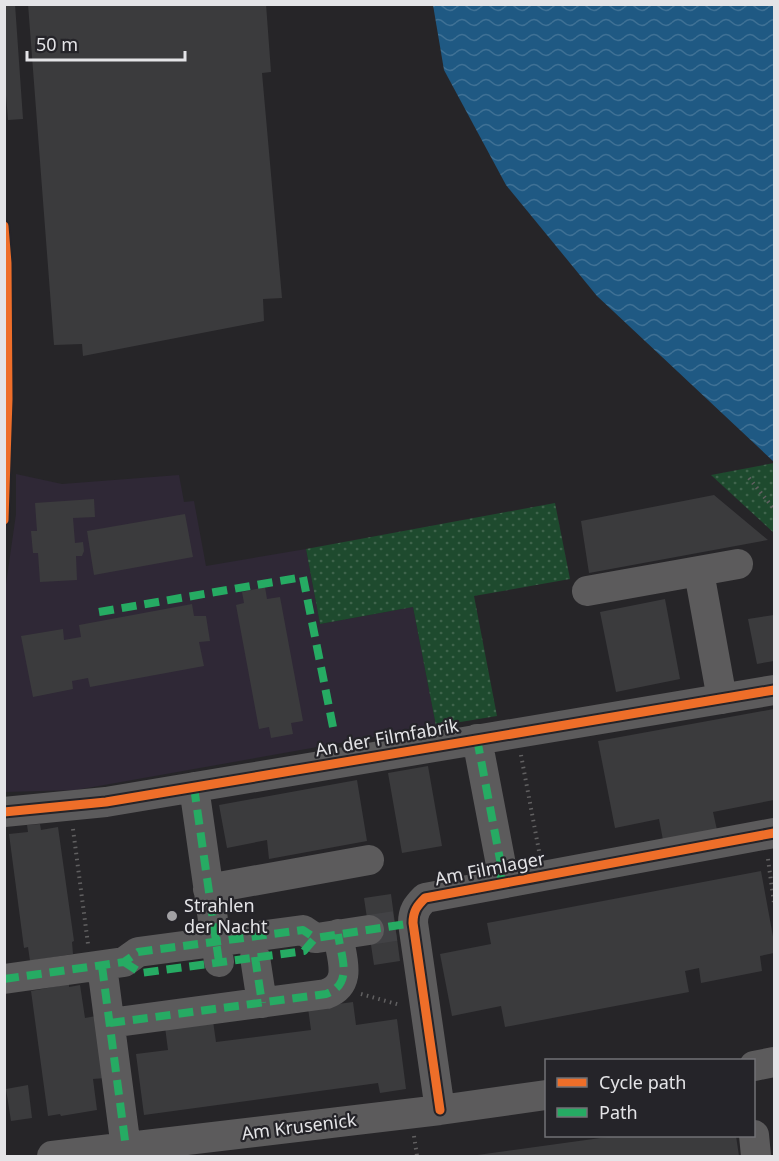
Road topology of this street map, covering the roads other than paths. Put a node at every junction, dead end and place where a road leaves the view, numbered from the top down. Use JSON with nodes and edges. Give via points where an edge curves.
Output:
{"nodes":[{"id":1,"x":738,"y":564,"type":"dead end"},
{"id":2,"x":699,"y":572,"type":"junction"},
{"id":3,"x":587,"y":591,"type":"dead end"},
{"id":4,"x":774,"y":690,"type":"edge"},
{"id":5,"x":722,"y":699,"type":"junction"},
{"id":6,"x":477,"y":739,"type":"junction"},
{"id":7,"x":194,"y":787,"type":"junction"},
{"id":8,"x":4,"y":812,"type":"edge"},
{"id":9,"x":774,"y":833,"type":"edge"},
{"id":10,"x":369,"y":860,"type":"dead end"},
{"id":11,"x":500,"y":884,"type":"junction"},
{"id":12,"x":208,"y":889,"type":"junction"},
{"id":13,"x":392,"y":926,"type":"junction"},
{"id":14,"x":326,"y":936,"type":"junction"},
{"id":15,"x":218,"y":952,"type":"junction"},
{"id":16,"x":255,"y":957,"type":"junction"},
{"id":17,"x":106,"y":965,"type":"junction"},
{"id":18,"x":4,"y":980,"type":"edge"},
{"id":19,"x":262,"y":1003,"type":"junction"},
{"id":20,"x":110,"y":1023,"type":"junction"},
{"id":21,"x":774,"y":1062,"type":"edge"},
{"id":22,"x":755,"y":1066,"type":"edge"},
{"id":23,"x":545,"y":1095,"type":"edge"},
{"id":24,"x":440,"y":1110,"type":"junction"},
{"id":25,"x":753,"y":1137,"type":"edge"},
{"id":26,"x":126,"y":1148,"type":"junction"},
{"id":27,"x":52,"y":1156,"type":"edge"},
{"id":28,"x":756,"y":1156,"type":"edge"}],
"edges":[{"from":1,"to":2,"type":"street"},
{"from":2,"to":3,"type":"street"},
{"from":2,"to":5,"type":"street"},
{"from":4,"to":5,"type":"street","name":"An der Filmfabrik"},
{"from":5,"to":6,"type":"street","name":"An der Filmfabrik"},
{"from":6,"to":7,"type":"street","name":"An der Filmfabrik"},
{"from":6,"to":11,"type":"street","name":"Am Filmlager","via":[[502,870]]},
{"from":7,"to":8,"type":"street","name":"An der Filmfabrik","via":[[106,802]]},
{"from":7,"to":12,"type":"street"},
{"from":9,"to":11,"type":"street","name":"Am Filmlager","via":[[612,853],[544,876]]},
{"from":10,"to":12,"type":"street"},
{"from":11,"to":13,"type":"street","name":"Am Filmlager","via":[[425,898],[413,915]]},
{"from":12,"to":15,"type":"street"},
{"from":13,"to":14,"type":"street"},
{"from":13,"to":24,"type":"street","via":[[425,1003]]},
{"from":14,"to":15,"type":"street","via":[[303,930]]},
{"from":14,"to":16,"type":"street","via":[[304,951]]},
{"from":14,"to":19,"type":"street","via":[[344,974],[339,988],[326,994]]},
{"from":15,"to":16,"type":"street"},
{"from":15,"to":17,"type":"street","via":[[138,952]]},
{"from":16,"to":19,"type":"street"},
{"from":17,"to":18,"type":"street"},
{"from":17,"to":20,"type":"street"},
{"from":19,"to":20,"type":"street"},
{"from":20,"to":26,"type":"street"},
{"from":21,"to":22,"type":"street"},
{"from":23,"to":24,"type":"street","name":"Am Krusenick"},
{"from":24,"to":26,"type":"street","name":"Am Krusenick"},
{"from":25,"to":28,"type":"street"},
{"from":26,"to":27,"type":"street","name":"Am Krusenick"}]}
